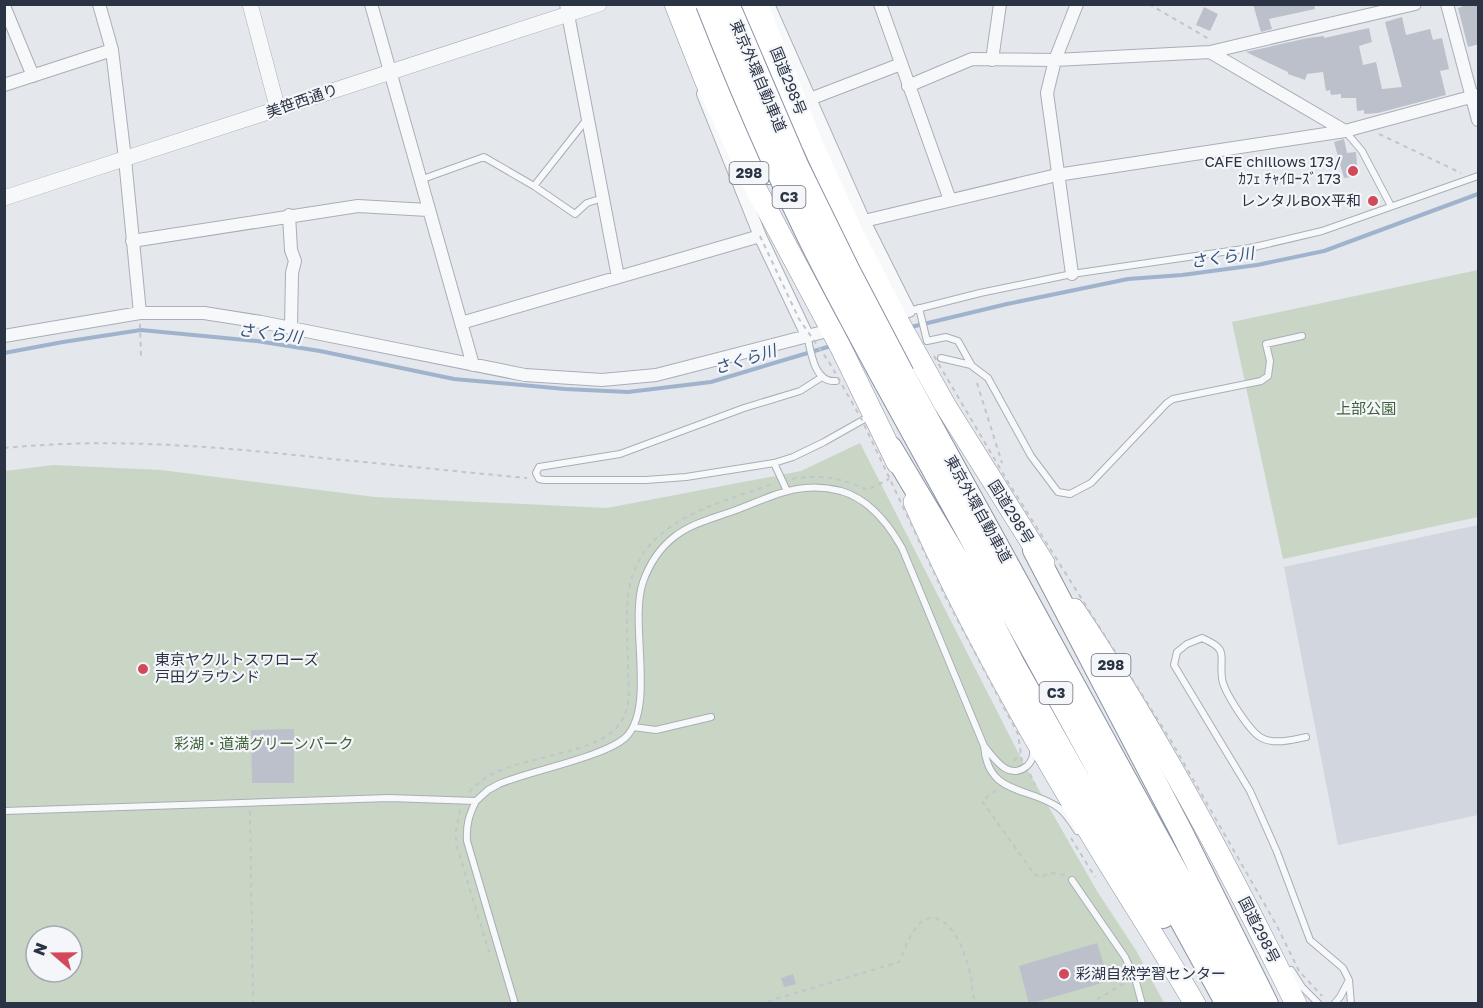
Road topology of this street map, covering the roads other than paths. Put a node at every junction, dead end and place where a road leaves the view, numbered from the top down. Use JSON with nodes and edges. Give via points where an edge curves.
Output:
{"nodes":[{"id":1,"x":99,"y":4,"type":"edge"},
{"id":2,"x":250,"y":4,"type":"edge"},
{"id":3,"x":371,"y":4,"type":"edge"},
{"id":4,"x":599,"y":4,"type":"edge"},
{"id":5,"x":675,"y":4,"type":"edge"},
{"id":6,"x":688,"y":4,"type":"edge"},
{"id":7,"x":707,"y":4,"type":"edge"},
{"id":8,"x":728,"y":4,"type":"edge"},
{"id":9,"x":745,"y":4,"type":"edge"},
{"id":10,"x":757,"y":4,"type":"edge"},
{"id":11,"x":768,"y":4,"type":"edge"},
{"id":12,"x":880,"y":4,"type":"edge"},
{"id":13,"x":1000,"y":4,"type":"edge"},
{"id":14,"x":1077,"y":4,"type":"edge"},
{"id":15,"x":1415,"y":4,"type":"edge"},
{"id":16,"x":1447,"y":4,"type":"edge"},
{"id":17,"x":4,"y":6,"type":"edge"},
{"id":18,"x":567,"y":10,"type":"edge"},
{"id":19,"x":112,"y":51,"type":"junction"},
{"id":20,"x":1210,"y":52,"type":"junction"},
{"id":21,"x":992,"y":60,"type":"junction"},
{"id":22,"x":1055,"y":60,"type":"junction"},
{"id":23,"x":901,"y":64,"type":"junction"},
{"id":24,"x":391,"y":71,"type":"junction"},
{"id":25,"x":33,"y":76,"type":"junction"},
{"id":26,"x":705,"y":80,"type":"junction"},
{"id":27,"x":4,"y":85,"type":"edge"},
{"id":28,"x":908,"y":86,"type":"junction"},
{"id":29,"x":1475,"y":96,"type":"edge"},
{"id":30,"x":810,"y":99,"type":"junction"},
{"id":31,"x":278,"y":110,"type":"junction"},
{"id":32,"x":589,"y":117,"type":"junction"},
{"id":33,"x":1479,"y":120,"type":"edge"},
{"id":34,"x":1345,"y":131,"type":"junction"},
{"id":35,"x":125,"y":159,"type":"junction"},
{"id":36,"x":1057,"y":176,"type":"junction"},
{"id":37,"x":1476,"y":177,"type":"edge"},
{"id":38,"x":420,"y":180,"type":"junction"},
{"id":39,"x":534,"y":186,"type":"junction"},
{"id":40,"x":4,"y":198,"type":"edge"},
{"id":41,"x":603,"y":198,"type":"junction"},
{"id":42,"x":950,"y":200,"type":"junction"},
{"id":43,"x":1391,"y":206,"type":"junction"},
{"id":44,"x":428,"y":210,"type":"junction"},
{"id":45,"x":289,"y":215,"type":"junction"},
{"id":46,"x":864,"y":220,"type":"junction"},
{"id":47,"x":760,"y":236,"type":"junction"},
{"id":48,"x":809,"y":238,"type":"junction"},
{"id":49,"x":132,"y":241,"type":"junction"},
{"id":50,"x":848,"y":269,"type":"junction"},
{"id":51,"x":1072,"y":274,"type":"junction"},
{"id":52,"x":618,"y":278,"type":"junction"},
{"id":53,"x":140,"y":317,"type":"junction"},
{"id":54,"x":909,"y":322,"type":"junction"},
{"id":55,"x":461,"y":323,"type":"junction"},
{"id":56,"x":291,"y":328,"type":"junction"},
{"id":57,"x":4,"y":336,"type":"edge"},
{"id":58,"x":1302,"y":336,"type":"dead end"},
{"id":59,"x":835,"y":337,"type":"junction"},
{"id":60,"x":808,"y":339,"type":"junction"},
{"id":61,"x":937,"y":357,"type":"road end"},
{"id":62,"x":474,"y":365,"type":"junction"},
{"id":63,"x":972,"y":366,"type":"junction"},
{"id":64,"x":822,"y":377,"type":"junction"},
{"id":65,"x":836,"y":381,"type":"dead end"},
{"id":66,"x":867,"y":417,"type":"junction"},
{"id":67,"x":891,"y":448,"type":"junction"},
{"id":68,"x":774,"y":463,"type":"junction"},
{"id":69,"x":787,"y":491,"type":"junction"},
{"id":70,"x":1034,"y":550,"type":"junction"},
{"id":71,"x":711,"y":717,"type":"dead end"},
{"id":72,"x":1028,"y":725,"type":"junction"},
{"id":73,"x":633,"y":727,"type":"junction"},
{"id":74,"x":1306,"y":737,"type":"dead end"},
{"id":75,"x":984,"y":746,"type":"junction"},
{"id":76,"x":476,"y":801,"type":"junction"},
{"id":77,"x":4,"y":811,"type":"edge"},
{"id":78,"x":1080,"y":836,"type":"dead end"},
{"id":79,"x":1219,"y":851,"type":"junction"},
{"id":80,"x":1108,"y":879,"type":"dead end"},
{"id":81,"x":1072,"y":880,"type":"road end"},
{"id":82,"x":1255,"y":905,"type":"dead end"},
{"id":83,"x":1144,"y":921,"type":"junction"},
{"id":84,"x":1288,"y":965,"type":"dead end"},
{"id":85,"x":1349,"y":980,"type":"junction"},
{"id":86,"x":515,"y":1004,"type":"edge"},
{"id":87,"x":1142,"y":1004,"type":"edge"},
{"id":88,"x":1195,"y":1004,"type":"edge"},
{"id":89,"x":1219,"y":1004,"type":"edge"},
{"id":90,"x":1227,"y":1004,"type":"edge"},
{"id":91,"x":1249,"y":1004,"type":"edge"},
{"id":92,"x":1267,"y":1004,"type":"edge"},
{"id":93,"x":1296,"y":1004,"type":"edge"},
{"id":94,"x":1319,"y":1004,"type":"edge"},
{"id":95,"x":1334,"y":1004,"type":"edge"},
{"id":96,"x":1351,"y":1004,"type":"edge"}],
"edges":[{"from":1,"to":19,"type":"street"},
{"from":2,"to":31,"type":"street"},
{"from":3,"to":24,"type":"street"},
{"from":4,"to":18,"type":"street","name":"美笹西通り"},
{"from":5,"to":26,"type":"highway","number":"298"},
{"from":6,"to":48,"type":"highway","bridge":true,"via":[[752,143]]},
{"from":7,"to":48,"type":"highway","name":"東京外環自動車道","number":"C3","bridge":true},
{"from":8,"to":50,"type":"highway","name":"東京外環自動車道","number":"C3","bridge":true,"via":[[777,123]]},
{"from":9,"to":50,"type":"highway","bridge":true},
{"from":10,"to":54,"type":"highway","name":"国道298号","number":"298","via":[[852,232]]},
{"from":11,"to":30,"type":"street"},
{"from":12,"to":23,"type":"street"},
{"from":13,"to":21,"type":"street"},
{"from":14,"to":22,"type":"street"},
{"from":15,"to":20,"type":"street"},
{"from":16,"to":29,"type":"street"},
{"from":17,"to":25,"type":"street"},
{"from":18,"to":24,"type":"street","name":"美笹西通り"},
{"from":18,"to":32,"type":"street"},
{"from":19,"to":25,"type":"street"},
{"from":19,"to":35,"type":"street"},
{"from":20,"to":22,"type":"street"},
{"from":20,"to":34,"type":"street"},
{"from":21,"to":22,"type":"street"},
{"from":21,"to":28,"type":"street","via":[[972,59]]},
{"from":22,"to":36,"type":"street","via":[[1047,93]]},
{"from":23,"to":28,"type":"street"},
{"from":23,"to":30,"type":"street"},
{"from":24,"to":31,"type":"street","name":"美笹西通り"},
{"from":24,"to":38,"type":"street"},
{"from":25,"to":27,"type":"street"},
{"from":26,"to":47,"type":"street","via":[[702,97]]},
{"from":26,"to":59,"type":"highway","number":"298","via":[[754,185]]},
{"from":28,"to":42,"type":"street"},
{"from":29,"to":33,"type":"street"},
{"from":29,"to":34,"type":"street"},
{"from":30,"to":46,"type":"street"},
{"from":31,"to":35,"type":"street","name":"美笹西通り"},
{"from":32,"to":39,"type":"lane"},
{"from":32,"to":41,"type":"street"},
{"from":34,"to":36,"type":"street"},
{"from":34,"to":43,"type":"lane","via":[[1362,152]]},
{"from":35,"to":40,"type":"street","name":"美笹西通り"},
{"from":35,"to":49,"type":"street"},
{"from":36,"to":42,"type":"street"},
{"from":36,"to":51,"type":"street"},
{"from":37,"to":43,"type":"lane"},
{"from":38,"to":39,"type":"lane","via":[[484,157]]},
{"from":38,"to":44,"type":"street"},
{"from":39,"to":41,"type":"lane","via":[[575,214],[587,203]]},
{"from":41,"to":52,"type":"street"},
{"from":42,"to":46,"type":"street"},
{"from":43,"to":51,"type":"lane","via":[[1322,231],[1250,248]]},
{"from":44,"to":45,"type":"street","via":[[358,206]]},
{"from":44,"to":55,"type":"street"},
{"from":45,"to":49,"type":"street"},
{"from":45,"to":56,"type":"street","via":[[295,261]]},
{"from":46,"to":54,"type":"street"},
{"from":47,"to":52,"type":"street"},
{"from":47,"to":60,"type":"street"},
{"from":48,"to":90,"type":"highway","name":"東京外環自動車道","number":"C3","bridge":true},
{"from":49,"to":53,"type":"street"},
{"from":50,"to":91,"type":"highway","name":"東京外環自動車道","number":"C3","bridge":true},
{"from":51,"to":54,"type":"lane","via":[[980,292]]},
{"from":52,"to":55,"type":"street"},
{"from":53,"to":56,"type":"street","via":[[204,313]]},
{"from":53,"to":57,"type":"street"},
{"from":54,"to":59,"type":"street"},
{"from":54,"to":63,"type":"lane","via":[[927,341],[946,337],[958,341]]},
{"from":54,"to":70,"type":"highway","name":"国道298号","number":"298","via":[[945,405]]},
{"from":55,"to":62,"type":"street"},
{"from":56,"to":62,"type":"street"},
{"from":58,"to":63,"type":"lane","via":[[1266,344],[1268,376],[1261,381],[1167,403],[1091,483],[1070,494],[1058,492],[1031,456],[988,378]]},
{"from":59,"to":60,"type":"street"},
{"from":59,"to":66,"type":"highway","number":"298"},
{"from":60,"to":62,"type":"street","via":[[656,375],[602,380],[525,375]]},
{"from":60,"to":64,"type":"lane"},
{"from":61,"to":63,"type":"lane"},
{"from":64,"to":65,"type":"lane"},
{"from":64,"to":68,"type":"lane","via":[[800,391],[620,454],[546,464],[538,467],[536,473],[539,479],[646,480]]},
{"from":66,"to":67,"type":"highway","number":"298"},
{"from":66,"to":68,"type":"lane","via":[[793,457]]},
{"from":67,"to":72,"type":"highway","number":"298","via":[[945,568]]},
{"from":67,"to":89,"type":"highway","via":[[975,589],[1078,779]]},
{"from":68,"to":69,"type":"lane"},
{"from":69,"to":73,"type":"lane","via":[[687,528],[666,544],[652,563],[640,594],[640,694]]},
{"from":69,"to":75,"type":"lane","via":[[841,491],[869,506],[893,532]]},
{"from":70,"to":79,"type":"highway","name":"国道298号","number":"298","via":[[1104,653]]},
{"from":70,"to":92,"type":"highway"},
{"from":71,"to":73,"type":"lane","via":[[665,729]]},
{"from":72,"to":75,"type":"lane","via":[[1034,755],[1021,770],[1002,767]]},
{"from":72,"to":83,"type":"highway","number":"298"},
{"from":73,"to":76,"type":"lane","via":[[616,744],[511,779]]},
{"from":74,"to":85,"type":"lane","via":[[1260,737],[1234,706],[1221,679],[1222,654],[1215,644],[1202,638],[1176,652],[1174,666],[1250,791],[1310,940],[1343,968]]},
{"from":75,"to":78,"type":"lane","via":[[985,758],[997,777],[1009,787],[1061,810]]},
{"from":76,"to":77,"type":"lane","via":[[390,798]]},
{"from":76,"to":86,"type":"lane","via":[[466,826],[467,841]]},
{"from":79,"to":82,"type":"lane"},
{"from":79,"to":93,"type":"highway","name":"国道298号","number":"298"},
{"from":80,"to":83,"type":"lane"},
{"from":81,"to":87,"type":"lane","via":[[1125,957]]},
{"from":83,"to":88,"type":"highway","number":"298"},
{"from":84,"to":94,"type":"lane"},
{"from":85,"to":95,"type":"lane"},
{"from":85,"to":96,"type":"lane"}]}
